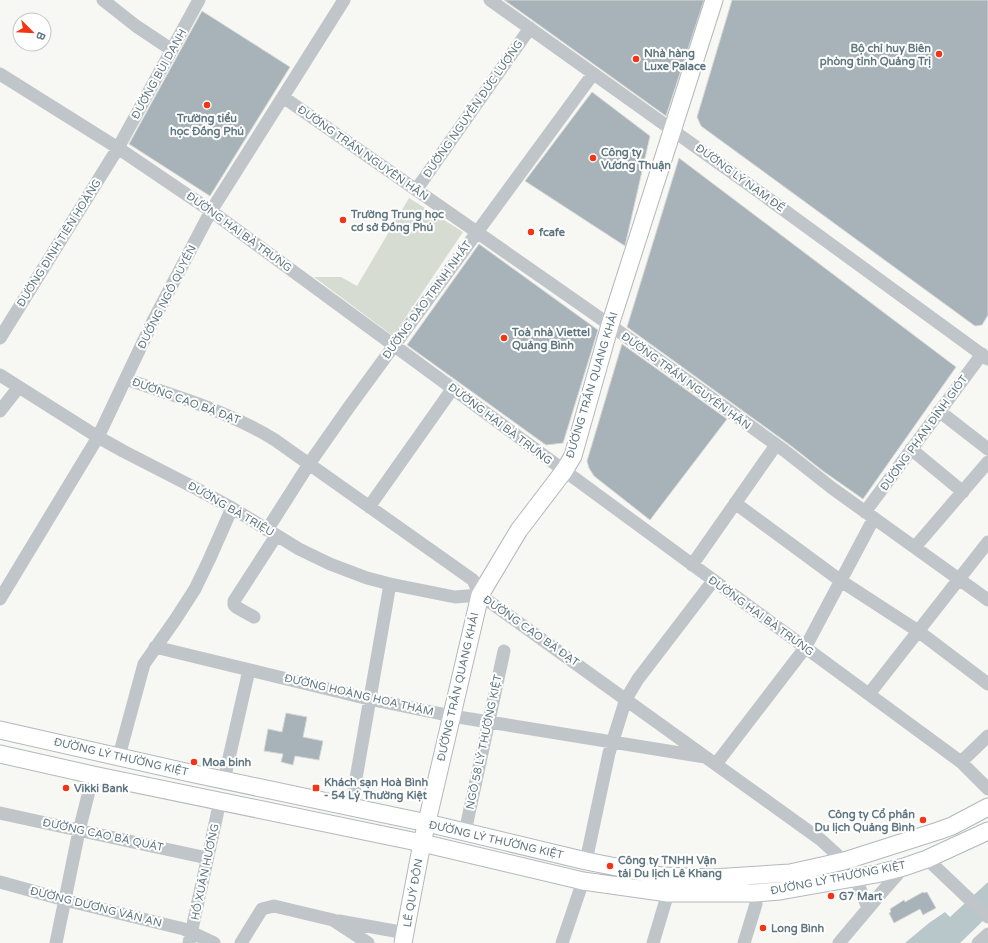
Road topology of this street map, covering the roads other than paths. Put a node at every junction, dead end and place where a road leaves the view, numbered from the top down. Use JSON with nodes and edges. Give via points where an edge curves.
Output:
{"nodes":[{"id":1,"x":103,"y":0,"type":"edge"},
{"id":2,"x":200,"y":0,"type":"edge"},
{"id":3,"x":344,"y":0,"type":"edge"},
{"id":4,"x":490,"y":0,"type":"edge"},
{"id":5,"x":714,"y":0,"type":"edge"},
{"id":6,"x":530,"y":28,"type":"junction"},
{"id":7,"x":172,"y":50,"type":"junction"},
{"id":8,"x":0,"y":74,"type":"edge"},
{"id":9,"x":593,"y":74,"type":"junction"},
{"id":10,"x":284,"y":97,"type":"junction"},
{"id":11,"x":672,"y":130,"type":"junction"},
{"id":12,"x":118,"y":148,"type":"junction"},
{"id":13,"x":416,"y":190,"type":"junction"},
{"id":14,"x":211,"y":211,"type":"junction"},
{"id":15,"x":477,"y":232,"type":"junction"},
{"id":16,"x":610,"y":325,"type":"junction"},
{"id":17,"x":0,"y":338,"type":"edge"},
{"id":18,"x":394,"y":345,"type":"junction"},
{"id":19,"x":985,"y":357,"type":"edge"},
{"id":20,"x":0,"y":375,"type":"edge"},
{"id":21,"x":126,"y":379,"type":"junction"},
{"id":22,"x":18,"y":388,"type":"junction"},
{"id":23,"x":453,"y":388,"type":"junction"},
{"id":24,"x":0,"y":411,"type":"edge"},
{"id":25,"x":939,"y":411,"type":"junction"},
{"id":26,"x":98,"y":437,"type":"junction"},
{"id":27,"x":776,"y":445,"type":"junction"},
{"id":28,"x":911,"y":449,"type":"junction"},
{"id":29,"x":988,"y":449,"type":"edge"},
{"id":30,"x":988,"y":462,"type":"edge"},
{"id":31,"x":309,"y":464,"type":"junction"},
{"id":32,"x":564,"y":471,"type":"junction"},
{"id":33,"x":963,"y":492,"type":"junction"},
{"id":34,"x":736,"y":503,"type":"junction"},
{"id":35,"x":369,"y":507,"type":"junction"},
{"id":36,"x":232,"y":508,"type":"junction"},
{"id":37,"x":870,"y":515,"type":"junction"},
{"id":38,"x":271,"y":533,"type":"junction"},
{"id":39,"x":988,"y":542,"type":"edge"},
{"id":40,"x":915,"y":548,"type":"junction"},
{"id":41,"x":692,"y":565,"type":"junction"},
{"id":42,"x":958,"y":579,"type":"junction"},
{"id":43,"x":714,"y":581,"type":"junction"},
{"id":44,"x":841,"y":581,"type":"junction"},
{"id":45,"x":390,"y":584,"type":"junction"},
{"id":46,"x":480,"y":595,"type":"junction"},
{"id":47,"x":0,"y":599,"type":"edge"},
{"id":48,"x":988,"y":600,"type":"edge"},
{"id":49,"x":254,"y":617,"type":"dead end"},
{"id":50,"x":918,"y":631,"type":"junction"},
{"id":51,"x":155,"y":647,"type":"junction"},
{"id":52,"x":805,"y":648,"type":"junction"},
{"id":53,"x":504,"y":651,"type":"dead end"},
{"id":54,"x":249,"y":670,"type":"junction"},
{"id":55,"x":988,"y":684,"type":"edge"},
{"id":56,"x":869,"y":694,"type":"junction"},
{"id":57,"x":369,"y":699,"type":"junction"},
{"id":58,"x":626,"y":699,"type":"junction"},
{"id":59,"x":452,"y":716,"type":"junction"},
{"id":60,"x":489,"y":722,"type":"junction"},
{"id":61,"x":0,"y":730,"type":"edge"},
{"id":62,"x":988,"y":736,"type":"edge"},
{"id":63,"x":612,"y":743,"type":"junction"},
{"id":64,"x":0,"y":754,"type":"edge"},
{"id":65,"x":120,"y":756,"type":"junction"},
{"id":66,"x":712,"y":760,"type":"junction"},
{"id":67,"x":961,"y":762,"type":"junction"},
{"id":68,"x":190,"y":773,"type":"junction"},
{"id":69,"x":93,"y":775,"type":"junction"},
{"id":70,"x":224,"y":780,"type":"junction"},
{"id":71,"x":988,"y":789,"type":"edge"},
{"id":72,"x":185,"y":794,"type":"junction"},
{"id":73,"x":220,"y":801,"type":"junction"},
{"id":74,"x":351,"y":807,"type":"junction"},
{"id":75,"x":988,"y":807,"type":"edge"},
{"id":76,"x":0,"y":813,"type":"edge"},
{"id":77,"x":427,"y":823,"type":"junction"},
{"id":78,"x":79,"y":831,"type":"junction"},
{"id":79,"x":988,"y":831,"type":"edge"},
{"id":80,"x":465,"y":832,"type":"junction"},
{"id":81,"x":912,"y":839,"type":"junction"},
{"id":82,"x":422,"y":844,"type":"junction"},
{"id":83,"x":207,"y":858,"type":"junction"},
{"id":84,"x":927,"y":859,"type":"junction"},
{"id":85,"x":586,"y":861,"type":"junction"},
{"id":86,"x":844,"y":861,"type":"junction"},
{"id":87,"x":904,"y":867,"type":"junction"},
{"id":88,"x":855,"y":877,"type":"junction"},
{"id":89,"x":583,"y":881,"type":"junction"},
{"id":90,"x":0,"y":882,"type":"edge"},
{"id":91,"x":668,"y":893,"type":"junction"},
{"id":92,"x":754,"y":893,"type":"junction"},
{"id":93,"x":66,"y":900,"type":"junction"},
{"id":94,"x":868,"y":908,"type":"junction"},
{"id":95,"x":988,"y":917,"type":"edge"},
{"id":96,"x":333,"y":920,"type":"junction"},
{"id":97,"x":988,"y":934,"type":"edge"},
{"id":98,"x":190,"y":938,"type":"edge"},
{"id":99,"x":405,"y":938,"type":"edge"},
{"id":100,"x":56,"y":943,"type":"edge"},
{"id":101,"x":214,"y":943,"type":"edge"},
{"id":102,"x":241,"y":943,"type":"edge"},
{"id":103,"x":368,"y":943,"type":"edge"},
{"id":104,"x":562,"y":943,"type":"edge"},
{"id":105,"x":653,"y":943,"type":"edge"},
{"id":106,"x":744,"y":943,"type":"edge"},
{"id":107,"x":839,"y":943,"type":"edge"},
{"id":108,"x":978,"y":943,"type":"edge"}],
"edges":[{"from":1,"to":7,"type":"street"},
{"from":2,"to":7,"type":"street","name":"ĐƯỜNG BÙI DANH"},
{"from":3,"to":10,"type":"street","name":"ĐƯỜNG NGÔ QUYỀN"},
{"from":4,"to":6,"type":"street","name":"ĐƯỜNG LÝ NAM ĐẾ"},
{"from":5,"to":11,"type":"main road","name":"ĐƯỜNG TRẦN QUANG KHẢI"},
{"from":6,"to":9,"type":"street","name":"ĐƯỜNG LÝ NAM ĐẾ"},
{"from":6,"to":13,"type":"street","name":"ĐƯỜNG NGUYỄN ĐỨC LƯỢNG"},
{"from":7,"to":12,"type":"street","name":"ĐƯỜNG BÙI DANH"},
{"from":8,"to":12,"type":"street","name":"ĐƯỜNG HAI BÀ TRƯNG"},
{"from":9,"to":11,"type":"street","name":"ĐƯỜNG LÝ NAM ĐẾ"},
{"from":9,"to":15,"type":"street","name":"ĐƯỜNG ĐÀO TRINH NHẤT"},
{"from":10,"to":13,"type":"street","name":"ĐƯỜNG TRẦN NGUYÊN HÃN"},
{"from":10,"to":14,"type":"street","name":"ĐƯỜNG NGÔ QUYỀN"},
{"from":11,"to":16,"type":"main road","name":"ĐƯỜNG TRẦN QUANG KHẢI"},
{"from":11,"to":19,"type":"street","name":"ĐƯỜNG LÝ NAM ĐẾ"},
{"from":12,"to":14,"type":"street","name":"ĐƯỜNG HAI BÀ TRƯNG"},
{"from":12,"to":17,"type":"street","name":"ĐƯỜNG ĐINH TIÊN HOÀNG"},
{"from":13,"to":15,"type":"street","name":"ĐƯỜNG TRẦN NGUYÊN HÃN"},
{"from":14,"to":18,"type":"street","name":"ĐƯỜNG HAI BÀ TRƯNG"},
{"from":14,"to":21,"type":"street","name":"ĐƯỜNG NGÔ QUYỀN","via":[[153,321]]},
{"from":15,"to":16,"type":"street","name":"ĐƯỜNG TRẦN NGUYÊN HÃN"},
{"from":15,"to":18,"type":"street","name":"ĐƯỜNG ĐÀO TRINH NHẤT"},
{"from":16,"to":27,"type":"street","name":"ĐƯỜNG TRẦN NGUYÊN HÃN"},
{"from":16,"to":32,"type":"main road","name":"ĐƯỜNG TRẦN QUANG KHẢI","via":[[578,442]]},
{"from":18,"to":23,"type":"street","name":"ĐƯỜNG HAI BÀ TRƯNG"},
{"from":18,"to":31,"type":"street","name":"ĐƯỜNG ĐÀO TRINH NHẤT"},
{"from":19,"to":25,"type":"street","name":"ĐƯỜNG PHAN ĐÌNH GIÓT"},
{"from":20,"to":22,"type":"street","name":"ĐƯỜNG BÀ TRIỆU"},
{"from":21,"to":26,"type":"street","name":"ĐƯỜNG NGÔ QUYỀN"},
{"from":21,"to":31,"type":"street","name":"ĐƯỜNG CAO BÁ ĐẠT","via":[[229,415],[258,429]]},
{"from":22,"to":24,"type":"street"},
{"from":22,"to":26,"type":"street","name":"ĐƯỜNG BÀ TRIỆU"},
{"from":23,"to":32,"type":"street","name":"ĐƯỜNG HAI BÀ TRƯNG"},
{"from":23,"to":35,"type":"street"},
{"from":25,"to":28,"type":"street","name":"ĐƯỜNG PHAN ĐÌNH GIÓT"},
{"from":25,"to":29,"type":"street"},
{"from":26,"to":36,"type":"street","name":"ĐƯỜNG BÀ TRIỆU"},
{"from":26,"to":47,"type":"street","name":"ĐƯỜNG NGÔ QUYỀN"},
{"from":27,"to":34,"type":"street"},
{"from":27,"to":37,"type":"street","name":"ĐƯỜNG TRẦN NGUYÊN HÃN"},
{"from":28,"to":33,"type":"street"},
{"from":28,"to":37,"type":"street","name":"ĐƯỜNG PHAN ĐÌNH GIÓT"},
{"from":30,"to":33,"type":"street"},
{"from":31,"to":35,"type":"street","name":"ĐƯỜNG CAO BÁ ĐẠT"},
{"from":31,"to":38,"type":"street","name":"ĐƯỜNG ĐÀO TRINH NHẤT"},
{"from":32,"to":41,"type":"street","name":"ĐƯỜNG HAI BÀ TRƯNG"},
{"from":32,"to":46,"type":"main road","name":"ĐƯỜNG TRẦN QUANG KHẢI","via":[[519,530]]},
{"from":33,"to":40,"type":"street"},
{"from":34,"to":41,"type":"street"},
{"from":34,"to":44,"type":"street"},
{"from":35,"to":46,"type":"street","name":"ĐƯỜNG CAO BÁ ĐẠT","via":[[473,580]]},
{"from":36,"to":38,"type":"street","name":"ĐƯỜNG BÀ TRIỆU"},
{"from":36,"to":51,"type":"street","via":[[194,589]]},
{"from":37,"to":40,"type":"street","name":"ĐƯỜNG TRẦN NGUYÊN HÃN"},
{"from":37,"to":44,"type":"street","name":"ĐƯỜNG PHAN ĐÌNH GIÓT"},
{"from":38,"to":45,"type":"street","name":"ĐƯỜNG BÀ TRIỆU","via":[[330,564]]},
{"from":38,"to":49,"type":"street","name":"ĐƯỜNG ĐÀO TRINH NHẤT","via":[[234,601],[236,607]]},
{"from":39,"to":42,"type":"street"},
{"from":40,"to":42,"type":"street","name":"ĐƯỜNG TRẦN NGUYÊN HÃN"},
{"from":41,"to":43,"type":"street","name":"ĐƯỜNG HAI BÀ TRƯNG"},
{"from":42,"to":48,"type":"street","name":"ĐƯỜNG TRẦN NGUYÊN HÃN"},
{"from":42,"to":50,"type":"street"},
{"from":43,"to":52,"type":"street","name":"ĐƯỜNG HAI BÀ TRƯNG"},
{"from":43,"to":58,"type":"street","via":[[638,679]]},
{"from":44,"to":50,"type":"street"},
{"from":44,"to":52,"type":"street","name":"ĐƯỜNG PHAN ĐÌNH GIÓT"},
{"from":45,"to":46,"type":"street","name":"ĐƯỜNG BÀ TRIỆU","via":[[455,597]]},
{"from":45,"to":57,"type":"street"},
{"from":46,"to":58,"type":"street","name":"ĐƯỜNG CAO BÁ ĐẠT"},
{"from":46,"to":59,"type":"main road","name":"ĐƯỜNG TRẦN QUANG KHẢI"},
{"from":50,"to":55,"type":"street"},
{"from":50,"to":56,"type":"street"},
{"from":51,"to":54,"type":"street","name":"ĐƯỜNG HOÀNG HOA THÁM"},
{"from":51,"to":65,"type":"street","via":[[144,664]]},
{"from":52,"to":56,"type":"street","name":"ĐƯỜNG HAI BÀ TRƯNG"},
{"from":52,"to":66,"type":"street","name":"ĐƯỜNG PHAN ĐÌNH GIÓT"},
{"from":53,"to":60,"type":"street","name":"NGÕ 58 LÝ THƯỜNG KIỆT"},
{"from":54,"to":57,"type":"street","name":"ĐƯỜNG HOÀNG HOA THÁM"},
{"from":54,"to":70,"type":"street"},
{"from":56,"to":67,"type":"street","name":"ĐƯỜNG HAI BÀ TRƯNG"},
{"from":57,"to":59,"type":"street","name":"ĐƯỜNG HOÀNG HOA THÁM"},
{"from":57,"to":74,"type":"street"},
{"from":58,"to":63,"type":"street"},
{"from":58,"to":66,"type":"street","name":"ĐƯỜNG CAO BÁ ĐẠT"},
{"from":59,"to":60,"type":"street","name":"ĐƯỜNG HOÀNG HOA THÁM"},
{"from":59,"to":77,"type":"main road","name":"ĐƯỜNG TRẦN QUANG KHẢI"},
{"from":60,"to":63,"type":"street","name":"ĐƯỜNG HOÀNG HOA THÁM"},
{"from":60,"to":80,"type":"street","name":"NGÕ 58 LÝ THƯỜNG KIỆT"},
{"from":61,"to":65,"type":"main road","name":"ĐƯỜNG LÝ THƯỜNG KIỆT"},
{"from":62,"to":67,"type":"street"},
{"from":63,"to":66,"type":"street","name":"ĐƯỜNG HOÀNG HOA THÁM"},
{"from":63,"to":85,"type":"street"},
{"from":64,"to":69,"type":"main road","name":"ĐƯỜNG LÝ THƯỜNG KIỆT"},
{"from":65,"to":68,"type":"main road","name":"ĐƯỜNG LÝ THƯỜNG KIỆT"},
{"from":66,"to":86,"type":"street","name":"ĐƯỜNG CAO BÁ ĐẠT","via":[[821,840]]},
{"from":67,"to":71,"type":"street","name":"ĐƯỜNG HAI BÀ TRƯNG"},
{"from":68,"to":70,"type":"main road","name":"ĐƯỜNG LÝ THƯỜNG KIỆT"},
{"from":68,"to":72,"type":"main road"},
{"from":69,"to":72,"type":"main road","name":"ĐƯỜNG LÝ THƯỜNG KIỆT"},
{"from":69,"to":78,"type":"street"},
{"from":70,"to":73,"type":"main road"},
{"from":70,"to":74,"type":"main road","name":"ĐƯỜNG LÝ THƯỜNG KIỆT"},
{"from":72,"to":73,"type":"main road","name":"ĐƯỜNG LÝ THƯỜNG KIỆT"},
{"from":73,"to":82,"type":"main road","name":"ĐƯỜNG LÝ THƯỜNG KIỆT"},
{"from":73,"to":83,"type":"street","name":"HỒ XUÂN HƯƠNG"},
{"from":74,"to":77,"type":"main road","name":"ĐƯỜNG LÝ THƯỜNG KIỆT"},
{"from":75,"to":81,"type":"main road","name":"ĐƯỜNG LÝ THƯỜNG KIỆT","via":[[952,826]]},
{"from":76,"to":78,"type":"street","name":"ĐƯỜNG CAO BÁ QUÁT"},
{"from":77,"to":80,"type":"main road","name":"ĐƯỜNG LÝ THƯỜNG KIỆT"},
{"from":77,"to":82,"type":"main road","name":"ĐƯỜNG TRẦN QUANG KHẢI"},
{"from":78,"to":83,"type":"street","name":"ĐƯỜNG CAO BÁ QUÁT"},
{"from":78,"to":93,"type":"street"},
{"from":79,"to":84,"type":"main road","name":"ĐƯỜNG LÝ THƯỜNG KIỆT"},
{"from":80,"to":85,"type":"main road","name":"ĐƯỜNG LÝ THƯỜNG KIỆT"},
{"from":81,"to":84,"type":"main road"},
{"from":81,"to":86,"type":"main road","name":"ĐƯỜNG LÝ THƯỜNG KIỆT"},
{"from":82,"to":89,"type":"main road","name":"ĐƯỜNG LÝ THƯỜNG KIỆT"},
{"from":82,"to":99,"type":"main road","name":"LÊ QUÝ ĐÔN"},
{"from":83,"to":98,"type":"street","name":"HỒ XUÂN HƯƠNG"},
{"from":84,"to":87,"type":"main road","name":"ĐƯỜNG LÝ THƯỜNG KIỆT"},
{"from":84,"to":95,"type":"street"},
{"from":85,"to":86,"type":"main road","name":"ĐƯỜNG LÝ THƯỜNG KIỆT","via":[[662,876],[712,878],[790,872]]},
{"from":87,"to":88,"type":"main road","name":"ĐƯỜNG LÝ THƯỜNG KIỆT"},
{"from":87,"to":94,"type":"street"},
{"from":88,"to":92,"type":"main road","name":"ĐƯỜNG LÝ THƯỜNG KIỆT","via":[[780,891]]},
{"from":88,"to":94,"type":"street"},
{"from":89,"to":91,"type":"main road","name":"ĐƯỜNG LÝ THƯỜNG KIỆT"},
{"from":89,"to":104,"type":"street"},
{"from":90,"to":93,"type":"street","name":"ĐƯỜNG DƯƠNG VĂN AN"},
{"from":91,"to":92,"type":"main road","name":"ĐƯỜNG LÝ THƯỜNG KIỆT"},
{"from":91,"to":105,"type":"street"},
{"from":92,"to":106,"type":"street","via":[[756,904]]},
{"from":93,"to":98,"type":"street","name":"ĐƯỜNG DƯƠNG VĂN AN","via":[[172,926]]},
{"from":93,"to":100,"type":"street"},
{"from":94,"to":107,"type":"street"},
{"from":96,"to":99,"type":"street"},
{"from":96,"to":102,"type":"street","via":[[274,906],[262,909]]},
{"from":96,"to":103,"type":"street"},
{"from":97,"to":108,"type":"street"},
{"from":98,"to":101,"type":"street","name":"ĐƯỜNG DƯƠNG VĂN AN"}]}
